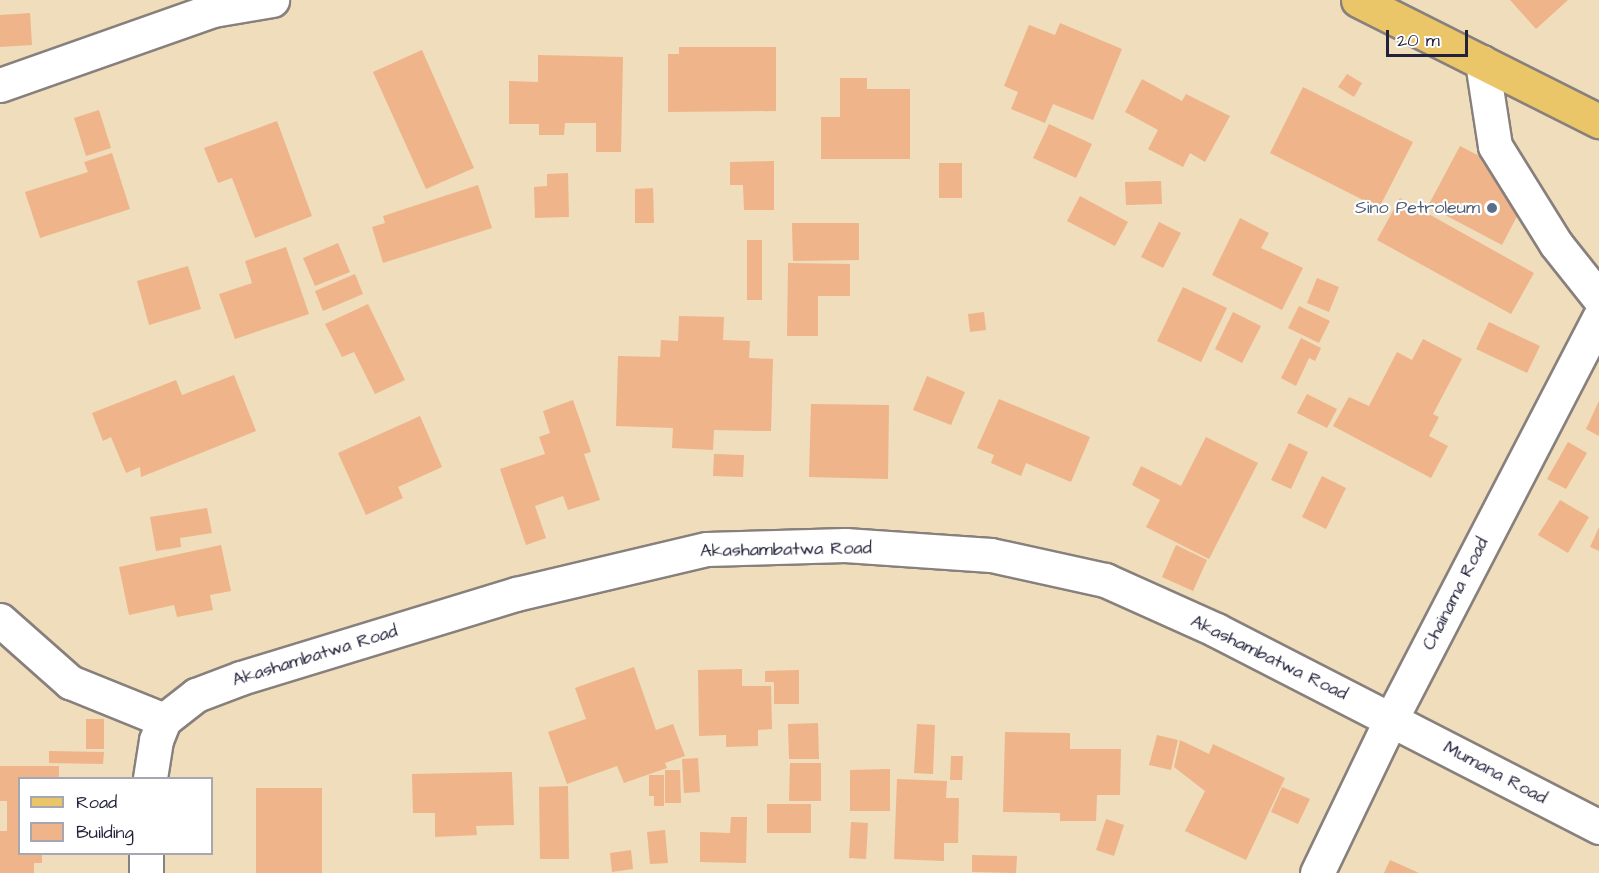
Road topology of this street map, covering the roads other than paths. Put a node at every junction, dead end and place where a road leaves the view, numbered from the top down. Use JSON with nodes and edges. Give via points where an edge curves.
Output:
{"nodes":[{"id":1,"x":272,"y":0,"type":"edge"},
{"id":2,"x":1359,"y":0,"type":"edge"},
{"id":3,"x":213,"y":5,"type":"edge"},
{"id":4,"x":1482,"y":62,"type":"junction"},
{"id":5,"x":0,"y":85,"type":"edge"},
{"id":6,"x":1599,"y":121,"type":"edge"},
{"id":7,"x":1599,"y":298,"type":"edge"},
{"id":8,"x":1599,"y":318,"type":"edge"},
{"id":9,"x":0,"y":620,"type":"edge"},
{"id":10,"x":1391,"y":718,"type":"junction"},
{"id":11,"x":164,"y":720,"type":"junction"},
{"id":12,"x":150,"y":777,"type":"edge"},
{"id":13,"x":1599,"y":827,"type":"edge"},
{"id":14,"x":146,"y":855,"type":"edge"},
{"id":15,"x":146,"y":873,"type":"edge"},
{"id":16,"x":1317,"y":873,"type":"edge"}],
"edges":[{"from":1,"to":3,"type":"street"},
{"from":2,"to":4,"type":"main road"},
{"from":3,"to":5,"type":"street"},
{"from":4,"to":6,"type":"main road"},
{"from":4,"to":7,"type":"street","via":[[1495,146],[1556,244]]},
{"from":8,"to":10,"type":"street","name":"Chainama Road"},
{"from":9,"to":11,"type":"street","via":[[70,682]]},
{"from":10,"to":11,"type":"street","name":"Akashambatwa Road","via":[[1216,630],[1105,580],[991,555],[845,546],[707,549],[516,594],[241,678],[196,695]]},
{"from":10,"to":13,"type":"street","name":"Mumana Road"},
{"from":10,"to":16,"type":"street","name":"Chainama Road"},
{"from":11,"to":12,"type":"street","via":[[156,740]]},
{"from":14,"to":15,"type":"street"}]}
